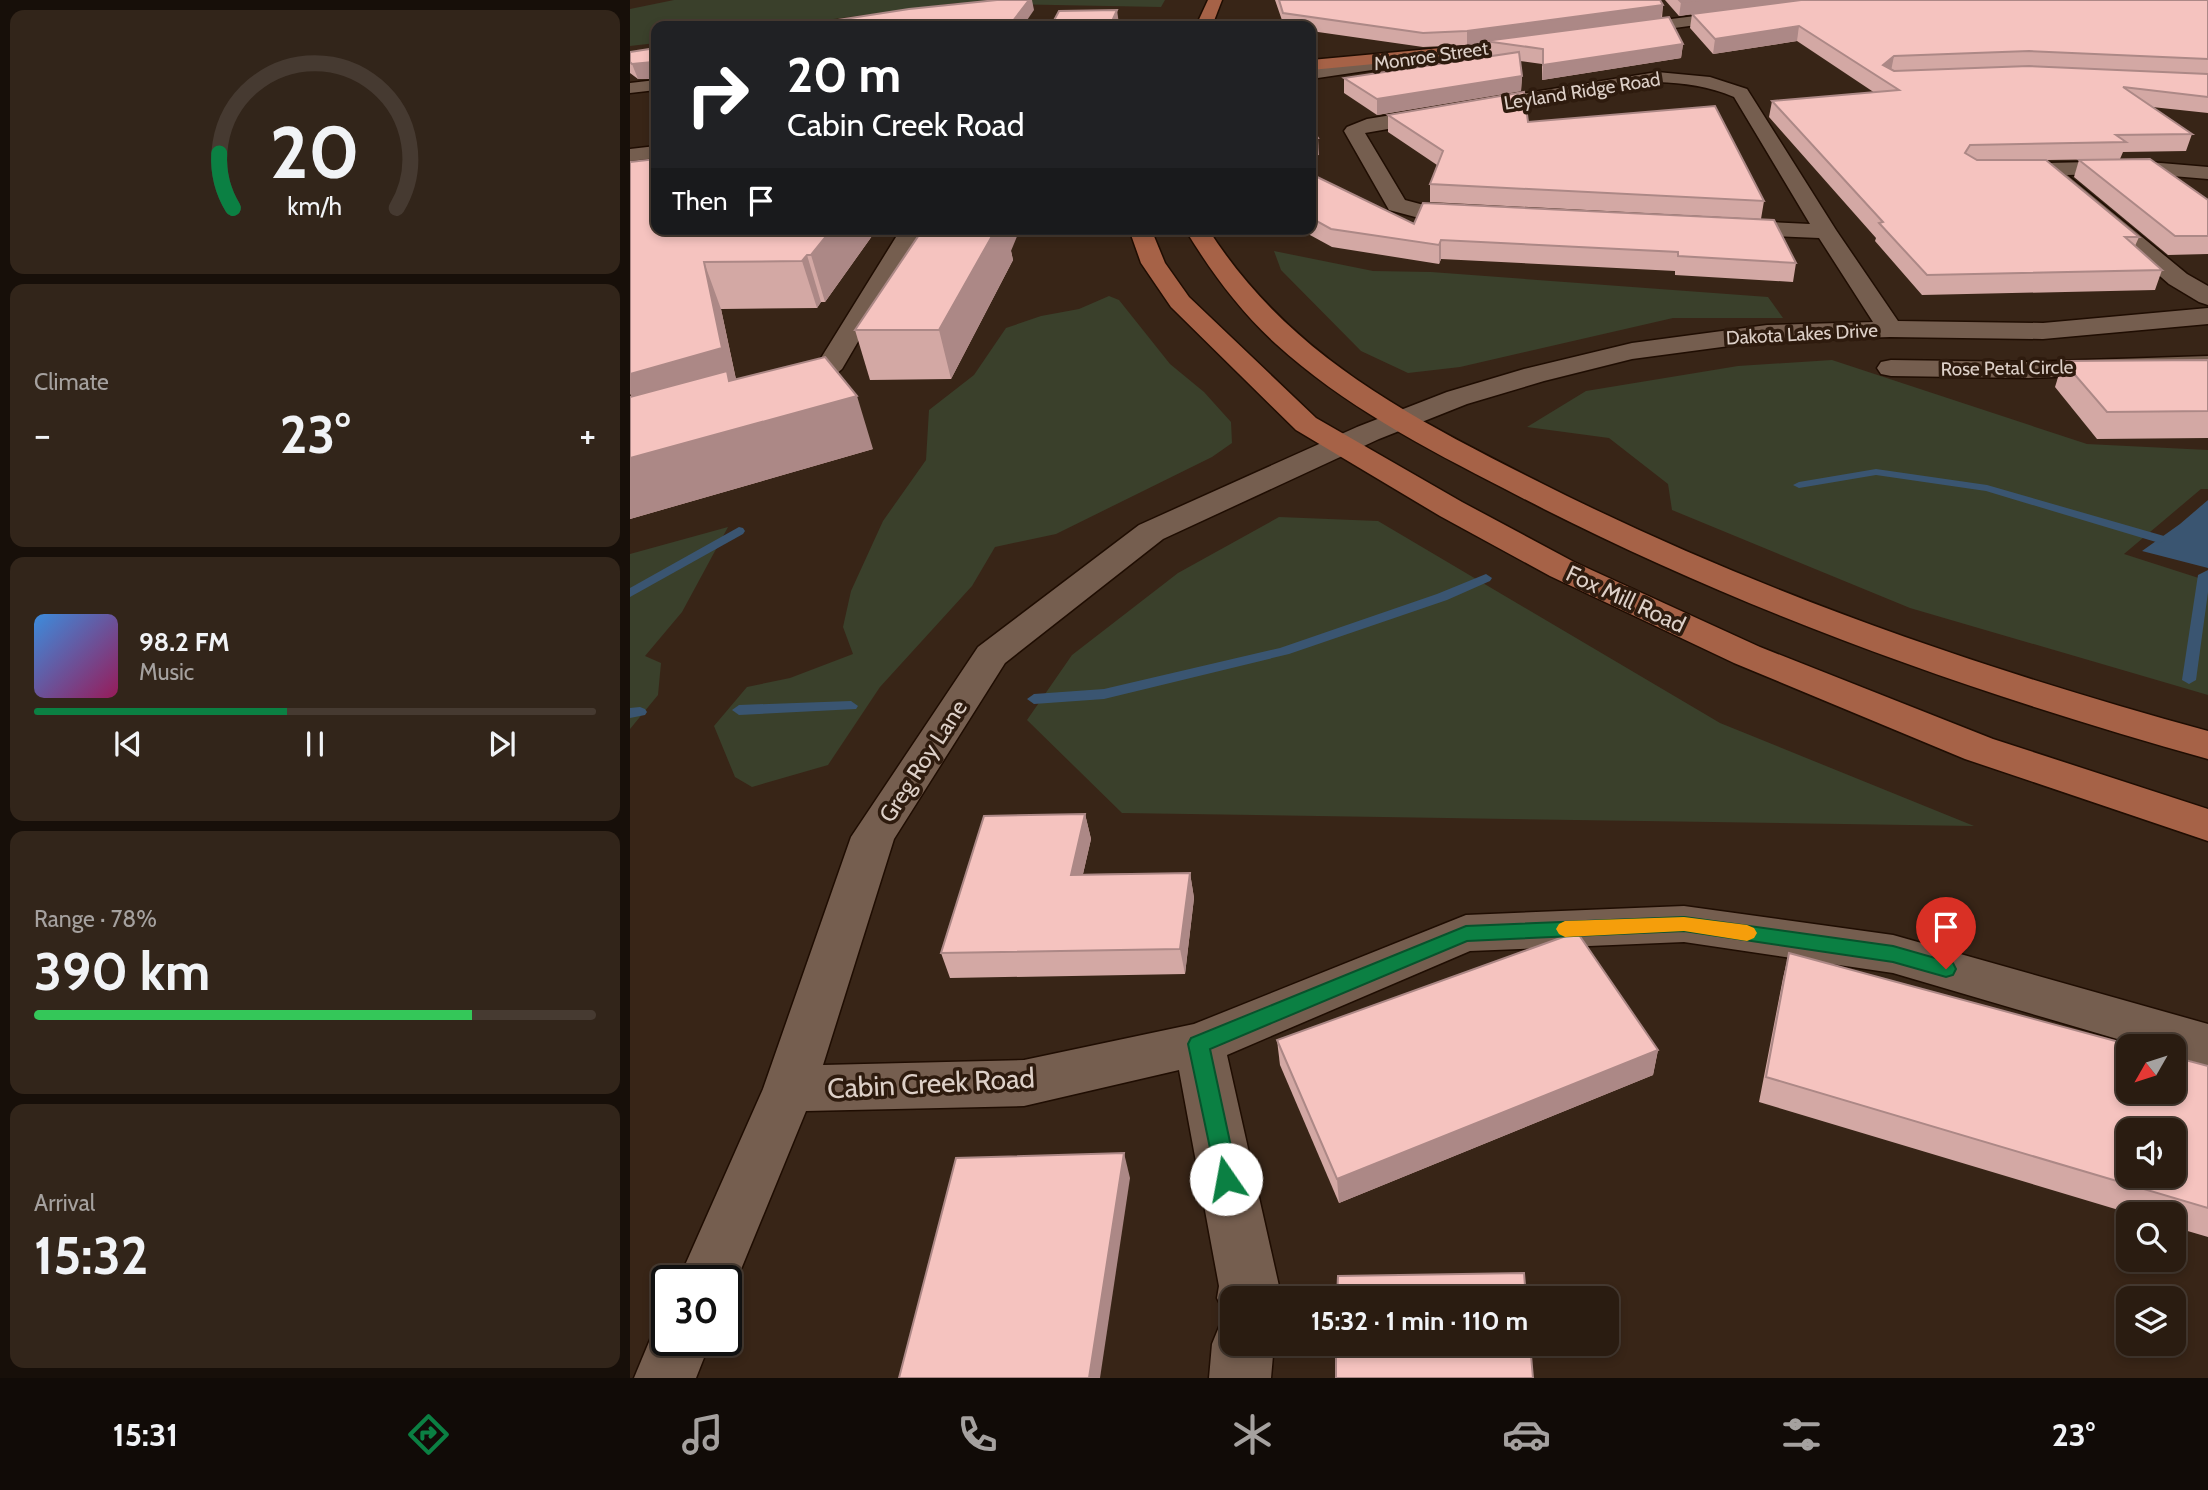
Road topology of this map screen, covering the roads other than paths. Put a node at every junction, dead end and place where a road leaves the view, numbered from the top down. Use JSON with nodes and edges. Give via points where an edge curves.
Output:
{"nodes":[{"id":1,"x":1215,"y":0,"type":"edge"},
{"id":2,"x":1755,"y":13,"type":"edge"},
{"id":3,"x":1205,"y":21,"type":"edge"},
{"id":4,"x":1612,"y":32,"type":"edge"},
{"id":5,"x":1548,"y":40,"type":"edge"},
{"id":6,"x":1463,"y":51,"type":"junction"},
{"id":7,"x":1316,"y":65,"type":"edge"},
{"id":8,"x":1316,"y":73,"type":"edge"},
{"id":9,"x":651,"y":86,"type":"edge"},
{"id":10,"x":630,"y":88,"type":"edge"},
{"id":11,"x":651,"y":153,"type":"edge"},
{"id":12,"x":630,"y":155,"type":"edge"},
{"id":13,"x":2022,"y":169,"type":"edge"},
{"id":14,"x":2047,"y":170,"type":"junction"},
{"id":15,"x":2208,"y":173,"type":"edge"},
{"id":16,"x":1487,"y":215,"type":"edge"},
{"id":17,"x":1704,"y":226,"type":"edge"},
{"id":18,"x":1825,"y":232,"type":"junction"},
{"id":19,"x":909,"y":235,"type":"edge"},
{"id":20,"x":1142,"y":235,"type":"edge"},
{"id":21,"x":1200,"y":235,"type":"edge"},
{"id":22,"x":2208,"y":297,"type":"edge"},
{"id":23,"x":2208,"y":316,"type":"edge"},
{"id":24,"x":1890,"y":329,"type":"junction"},
{"id":25,"x":2208,"y":364,"type":"edge"},
{"id":26,"x":1891,"y":368,"type":"dead end"},
{"id":27,"x":768,"y":402,"type":"edge"},
{"id":28,"x":1370,"y":433,"type":"junction"},
{"id":29,"x":2208,"y":745,"type":"edge"},
{"id":30,"x":2208,"y":825,"type":"edge"},
{"id":31,"x":1199,"y":1044,"type":"junction"},
{"id":32,"x":2208,"y":1045,"type":"edge"},
{"id":33,"x":789,"y":1089,"type":"junction"},
{"id":34,"x":714,"y":1265,"type":"edge"},
{"id":35,"x":1249,"y":1286,"type":"edge"},
{"id":36,"x":674,"y":1356,"type":"edge"},
{"id":37,"x":1242,"y":1356,"type":"edge"},
{"id":38,"x":665,"y":1378,"type":"edge"},
{"id":39,"x":1240,"y":1378,"type":"edge"}],
"edges":[{"from":1,"to":3,"type":"main road"},
{"from":2,"to":4,"type":"street"},
{"from":5,"to":6,"type":"street","name":"Monroe Street"},
{"from":6,"to":7,"type":"main road"},
{"from":6,"to":8,"type":"street","name":"Monroe Street"},
{"from":9,"to":10,"type":"street"},
{"from":11,"to":12,"type":"street"},
{"from":13,"to":14,"type":"street"},
{"from":14,"to":15,"type":"street","via":[[2137,167]]},
{"from":14,"to":22,"type":"street","via":[[2178,279]]},
{"from":16,"to":18,"type":"street","name":"Leyland Ridge Road","via":[[1419,211],[1397,205],[1354,131],[1367,125],[1657,77],[1722,84],[1741,93]]},
{"from":17,"to":18,"type":"street"},
{"from":18,"to":24,"type":"street","name":"Leyland Ridge Road"},
{"from":19,"to":27,"type":"street","via":[[832,363],[797,390]]},
{"from":20,"to":28,"type":"main road","name":"Fox Mill Road","via":[[1153,262],[1180,302],[1306,424]]},
{"from":21,"to":28,"type":"main road","name":"Fox Mill Road","via":[[1227,278],[1329,374]]},
{"from":23,"to":24,"type":"street","name":"Dakota Lakes Drive","via":[[2043,331]]},
{"from":24,"to":28,"type":"street","name":"Dakota Lakes Drive","via":[[1767,333],[1632,351],[1469,394]]},
{"from":25,"to":26,"type":"street","name":"Rose Petal Circle","via":[[2028,370]]},
{"from":28,"to":29,"type":"main road","name":"Fox Mill Road","via":[[1541,497],[1690,566],[1908,653]]},
{"from":28,"to":30,"type":"main road","name":"Fox Mill Road","via":[[1451,509],[1562,569],[1747,655],[1979,749]]},
{"from":28,"to":33,"type":"street","name":"Greg Roy Lane","via":[[1151,532],[991,655],[873,837]]},
{"from":31,"to":32,"type":"street","name":"Cabin Creek Road","via":[[1466,933],[1684,924],[1893,954]]},
{"from":31,"to":33,"type":"street","name":"Cabin Creek Road","via":[[1024,1083]]},
{"from":31,"to":35,"type":"street"},
{"from":33,"to":34,"type":"street","name":"Greg Roy Lane"},
{"from":36,"to":38,"type":"street"},
{"from":37,"to":39,"type":"street"}]}
